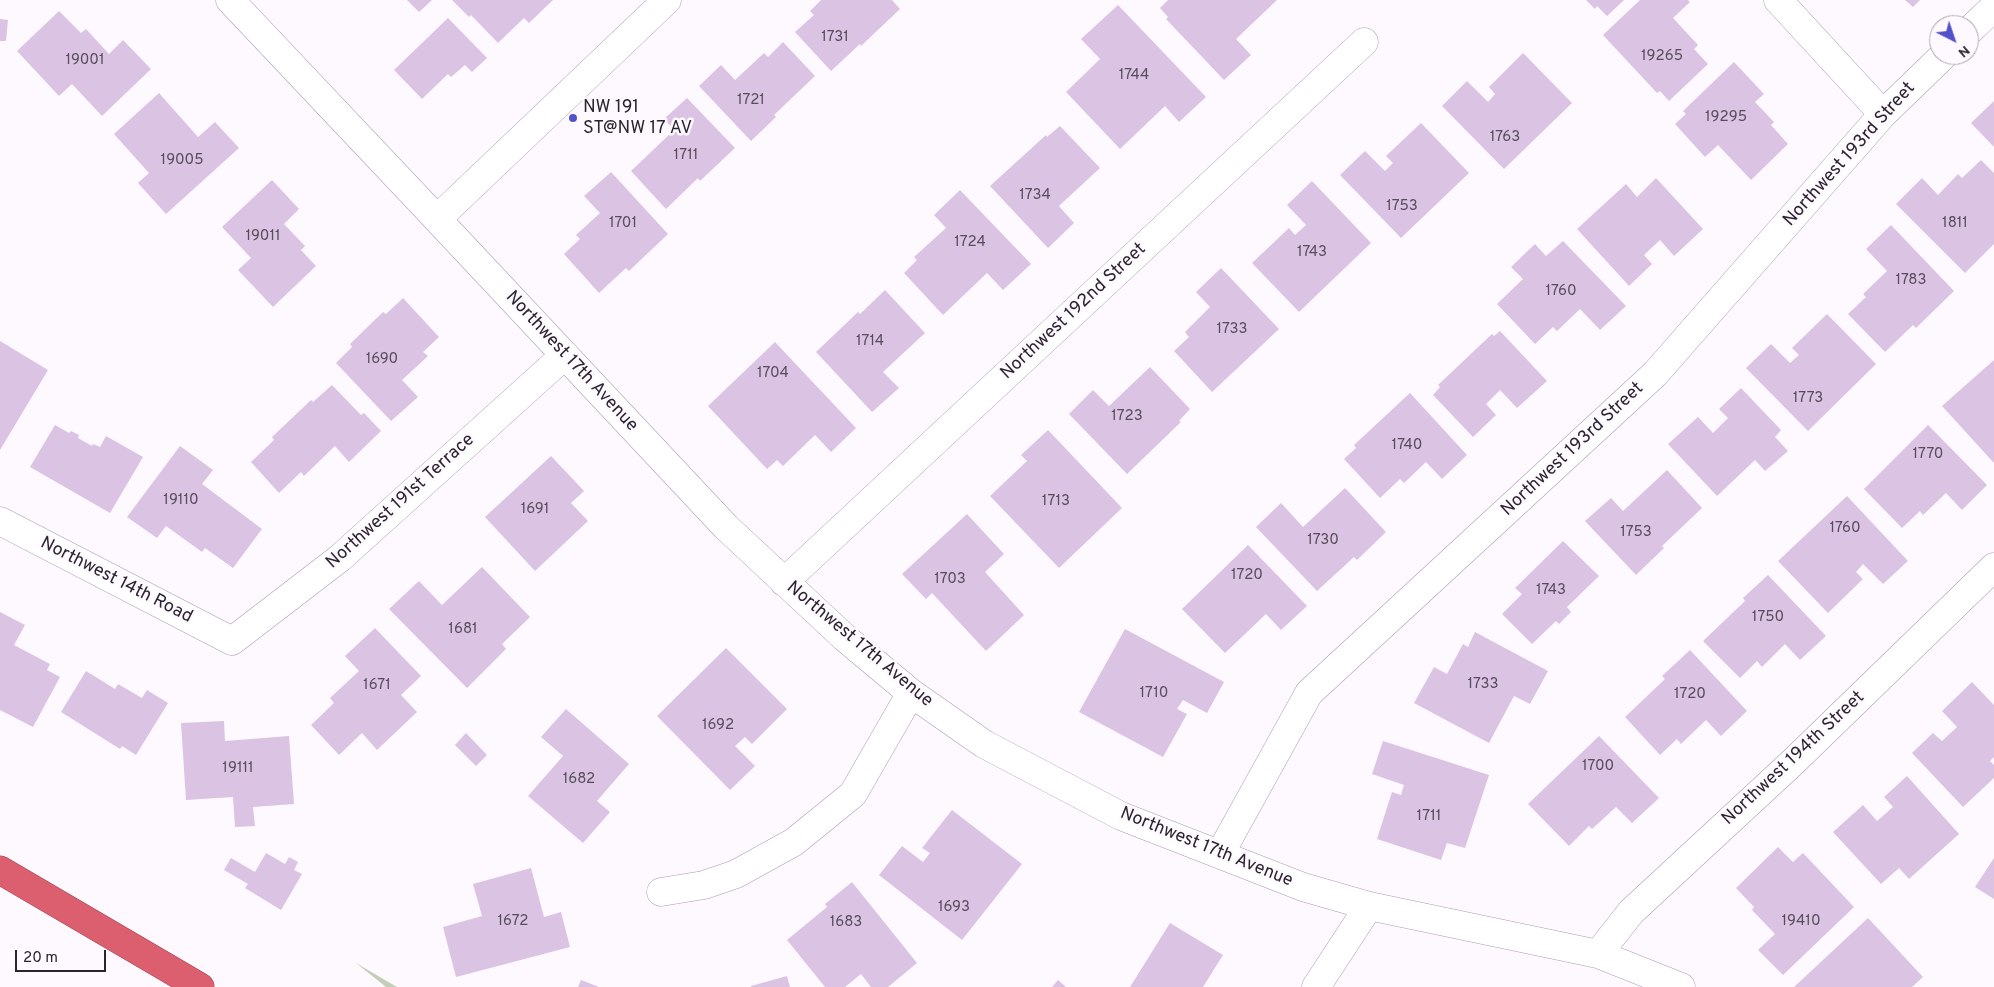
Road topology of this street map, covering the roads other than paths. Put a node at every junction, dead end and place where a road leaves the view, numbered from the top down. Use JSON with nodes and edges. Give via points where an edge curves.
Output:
{"nodes":[{"id":1,"x":230,"y":0,"type":"edge"},
{"id":2,"x":667,"y":0,"type":"edge"},
{"id":3,"x":1778,"y":0,"type":"edge"},
{"id":4,"x":1994,"y":7,"type":"edge"},
{"id":5,"x":1979,"y":21,"type":"edge"},
{"id":6,"x":1364,"y":42,"type":"dead end"},
{"id":7,"x":1934,"y":65,"type":"edge"},
{"id":8,"x":1883,"y":114,"type":"junction"},
{"id":9,"x":437,"y":219,"type":"junction"},
{"id":10,"x":565,"y":355,"type":"junction"},
{"id":11,"x":0,"y":522,"type":"edge"},
{"id":12,"x":1994,"y":567,"type":"edge"},
{"id":13,"x":784,"y":582,"type":"junction"},
{"id":14,"x":232,"y":641,"type":"joint"},
{"id":15,"x":911,"y":693,"type":"junction"},
{"id":16,"x":1220,"y":854,"type":"junction"},
{"id":17,"x":0,"y":870,"type":"edge"},
{"id":18,"x":661,"y":892,"type":"dead end"},
{"id":19,"x":1369,"y":906,"type":"junction"},
{"id":20,"x":1598,"y":954,"type":"junction"},
{"id":21,"x":200,"y":987,"type":"edge"},
{"id":22,"x":1316,"y":987,"type":"edge"},
{"id":23,"x":1681,"y":987,"type":"edge"}],
"edges":[{"from":1,"to":9,"type":"street","name":"Northwest 17th Avenue"},
{"from":2,"to":9,"type":"street"},
{"from":3,"to":8,"type":"street"},
{"from":4,"to":5,"type":"street"},
{"from":6,"to":13,"type":"street","name":"Northwest 192nd Street"},
{"from":7,"to":8,"type":"street","name":"Northwest 193rd Street"},
{"from":8,"to":16,"type":"street","name":"Northwest 193rd Street","via":[[1655,374],[1309,692]]},
{"from":9,"to":10,"type":"street","name":"Northwest 17th Avenue"},
{"from":10,"to":13,"type":"street","name":"Northwest 17th Avenue","via":[[726,527]]},
{"from":10,"to":14,"type":"street","name":"Northwest 191st Terrace","via":[[340,558]]},
{"from":11,"to":14,"type":"street","name":"Northwest 14th Road"},
{"from":12,"to":20,"type":"street","name":"Northwest 194th Street","via":[[1793,762],[1631,912]]},
{"from":13,"to":15,"type":"street","name":"Northwest 17th Avenue"},
{"from":15,"to":16,"type":"street","name":"Northwest 17th Avenue","via":[[984,744],[1121,816]]},
{"from":15,"to":18,"type":"street","via":[[853,794],[794,842],[736,874],[704,885]]},
{"from":16,"to":19,"type":"street","name":"Northwest 17th Avenue","via":[[1303,887]]},
{"from":17,"to":21,"type":"highway"},
{"from":19,"to":20,"type":"street","name":"Northwest 17th Avenue"},
{"from":19,"to":22,"type":"street"},
{"from":20,"to":23,"type":"street","name":"Northwest 17th Avenue"}]}
